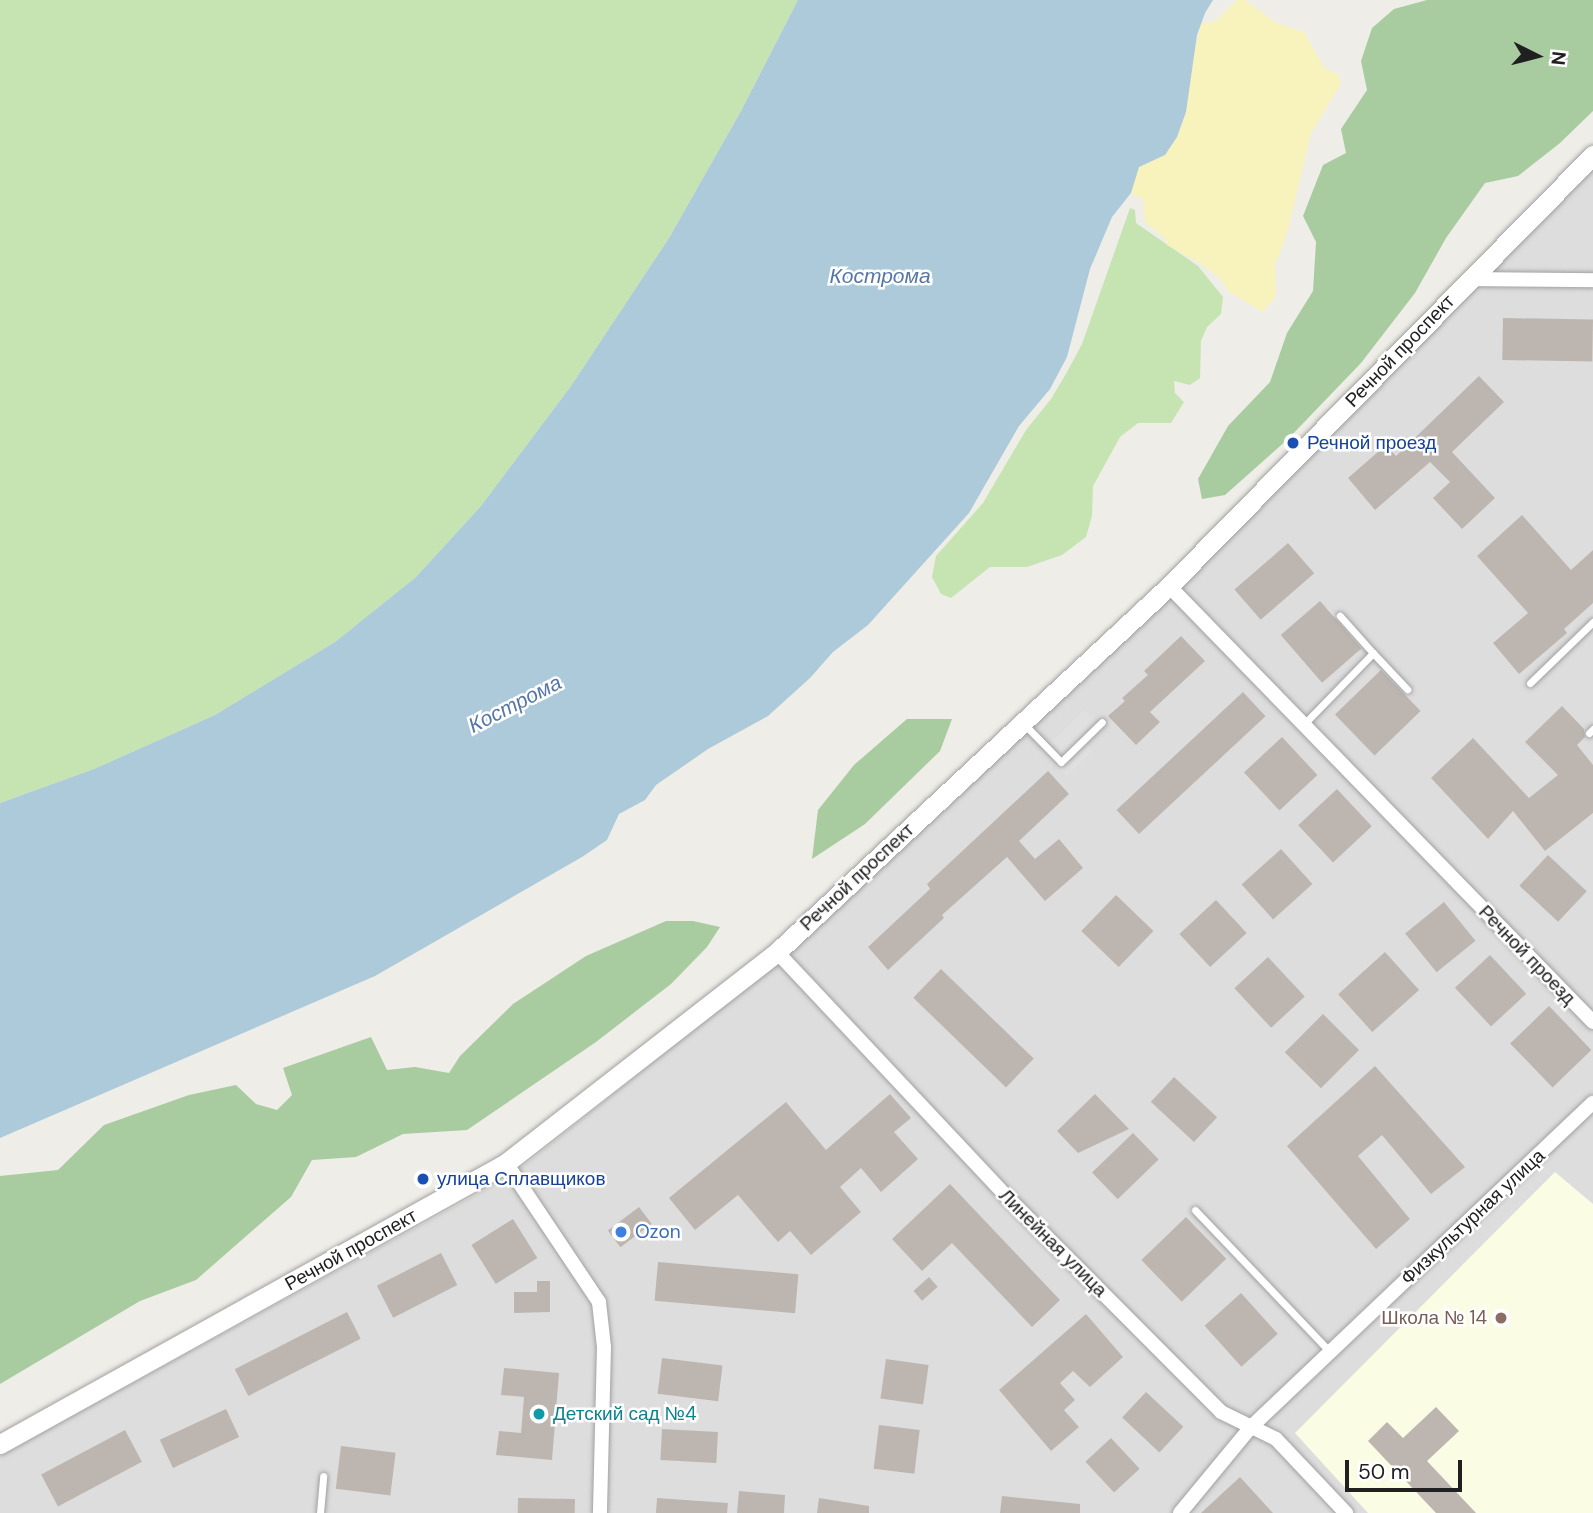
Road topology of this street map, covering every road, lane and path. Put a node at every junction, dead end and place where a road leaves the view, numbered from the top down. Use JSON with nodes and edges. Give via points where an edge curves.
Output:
{"nodes":[{"id":1,"x":1593,"y":155,"type":"edge"},
{"id":2,"x":1470,"y":279,"type":"junction"},
{"id":3,"x":1593,"y":280,"type":"edge"},
{"id":4,"x":1169,"y":586,"type":"junction"},
{"id":5,"x":1339,"y":616,"type":"dead end"},
{"id":6,"x":1593,"y":622,"type":"edge"},
{"id":7,"x":1373,"y":653,"type":"junction"},
{"id":8,"x":1530,"y":683,"type":"dead end"},
{"id":9,"x":1407,"y":689,"type":"dead end"},
{"id":10,"x":1023,"y":723,"type":"junction"},
{"id":11,"x":1102,"y":723,"type":"dead end"},
{"id":12,"x":1304,"y":724,"type":"junction"},
{"id":13,"x":777,"y":952,"type":"junction"},
{"id":14,"x":1593,"y":1022,"type":"edge"},
{"id":15,"x":1593,"y":1103,"type":"edge"},
{"id":16,"x":506,"y":1163,"type":"junction"},
{"id":17,"x":1195,"y":1210,"type":"dead end"},
{"id":18,"x":1331,"y":1352,"type":"junction"},
{"id":19,"x":1251,"y":1427,"type":"junction"},
{"id":20,"x":0,"y":1444,"type":"edge"},
{"id":21,"x":323,"y":1476,"type":"dead end"},
{"id":22,"x":320,"y":1513,"type":"edge"},
{"id":23,"x":600,"y":1513,"type":"edge"},
{"id":24,"x":1180,"y":1513,"type":"edge"},
{"id":25,"x":1346,"y":1513,"type":"edge"}],
"edges":[{"from":1,"to":2,"type":"street","name":"Речной проспект"},
{"from":2,"to":3,"type":"street"},
{"from":2,"to":4,"type":"street","name":"Речной проспект"},
{"from":4,"to":10,"type":"street","name":"Речной проспект"},
{"from":4,"to":12,"type":"street","name":"Речной проезд"},
{"from":5,"to":7,"type":"lane"},
{"from":6,"to":8,"type":"lane"},
{"from":7,"to":9,"type":"lane"},
{"from":7,"to":12,"type":"lane"},
{"from":10,"to":11,"type":"lane","via":[[1061,762]]},
{"from":10,"to":13,"type":"street","name":"Речной проспект"},
{"from":12,"to":14,"type":"street","name":"Речной проезд"},
{"from":13,"to":16,"type":"street","name":"Речной проспект"},
{"from":13,"to":19,"type":"street","name":"Линейная улица","via":[[1007,1196],[1221,1412]]},
{"from":15,"to":18,"type":"street","name":"Физкультурная улица"},
{"from":16,"to":20,"type":"street","name":"Речной проспект"},
{"from":16,"to":23,"type":"street","via":[[599,1302],[604,1347]]},
{"from":17,"to":18,"type":"lane"},
{"from":18,"to":19,"type":"street","name":"Физкультурная улица"},
{"from":19,"to":24,"type":"street","name":"Физкультурная улица"},
{"from":19,"to":25,"type":"street","name":"Линейная улица","via":[[1276,1438]]},
{"from":21,"to":22,"type":"lane"}]}
